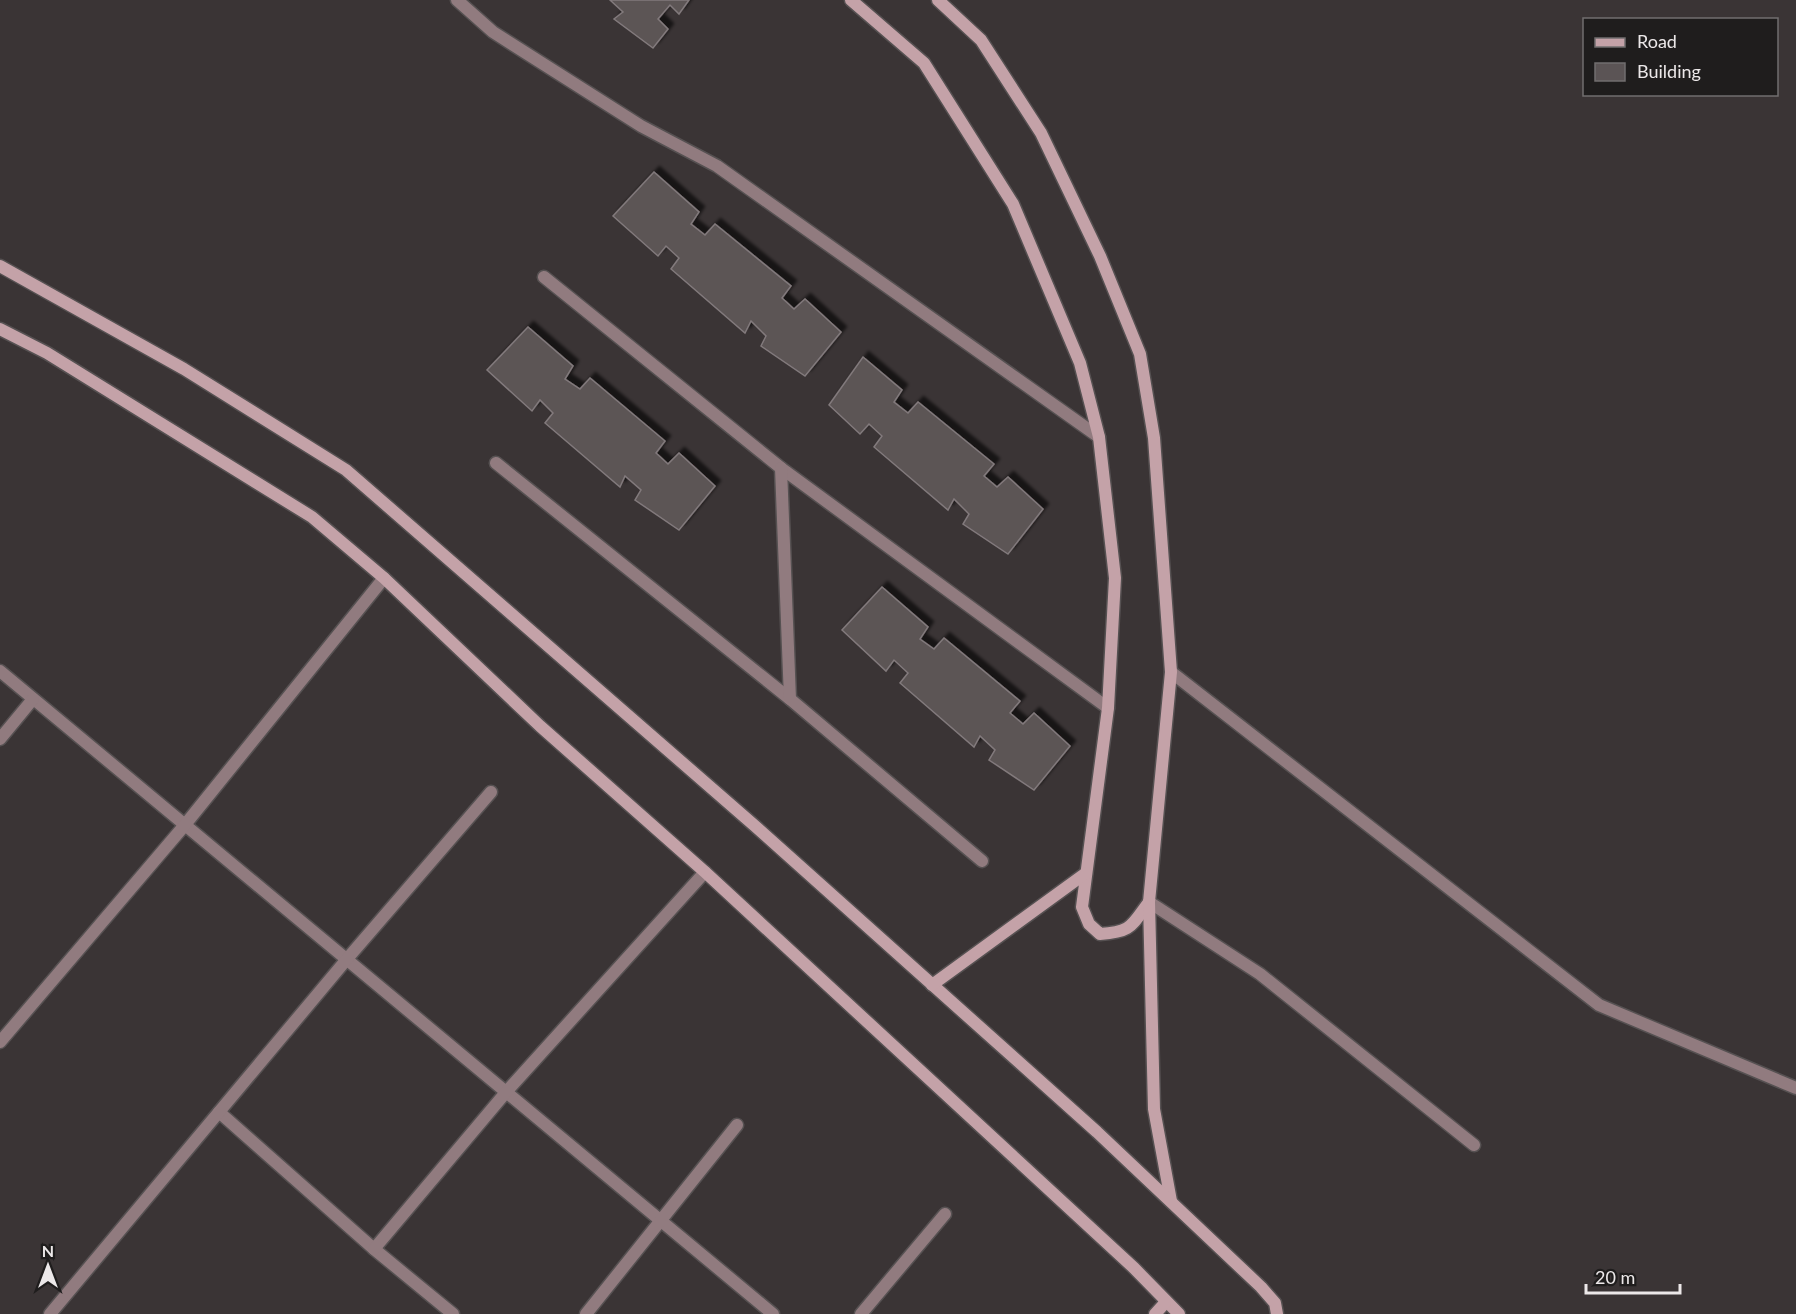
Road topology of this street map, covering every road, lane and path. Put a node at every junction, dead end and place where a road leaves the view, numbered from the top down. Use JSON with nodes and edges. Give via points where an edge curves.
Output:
{"nodes":[{"id":1,"x":457,"y":0,"type":"edge"},
{"id":2,"x":851,"y":0,"type":"edge"},
{"id":3,"x":938,"y":0,"type":"edge"},
{"id":4,"x":0,"y":266,"type":"edge"},
{"id":5,"x":544,"y":278,"type":"dead end"},
{"id":6,"x":0,"y":329,"type":"edge"},
{"id":7,"x":1099,"y":437,"type":"junction"},
{"id":8,"x":496,"y":463,"type":"dead end"},
{"id":9,"x":781,"y":468,"type":"junction"},
{"id":10,"x":384,"y":578,"type":"junction"},
{"id":11,"x":0,"y":671,"type":"edge"},
{"id":12,"x":1171,"y":672,"type":"junction"},
{"id":13,"x":33,"y":699,"type":"junction"},
{"id":14,"x":790,"y":699,"type":"junction"},
{"id":15,"x":1108,"y":708,"type":"junction"},
{"id":16,"x":0,"y":739,"type":"edge"},
{"id":17,"x":491,"y":792,"type":"dead end"},
{"id":18,"x":184,"y":826,"type":"junction"},
{"id":19,"x":982,"y":861,"type":"dead end"},
{"id":20,"x":705,"y":872,"type":"junction"},
{"id":21,"x":1086,"y":873,"type":"junction"},
{"id":22,"x":1149,"y":902,"type":"junction"},
{"id":23,"x":347,"y":959,"type":"junction"},
{"id":24,"x":932,"y":985,"type":"junction"},
{"id":25,"x":0,"y":1042,"type":"edge"},
{"id":26,"x":1796,"y":1088,"type":"edge"},
{"id":27,"x":507,"y":1091,"type":"junction"},
{"id":28,"x":219,"y":1112,"type":"junction"},
{"id":29,"x":737,"y":1125,"type":"dead end"},
{"id":30,"x":1474,"y":1145,"type":"dead end"},
{"id":31,"x":1171,"y":1201,"type":"junction"},
{"id":32,"x":945,"y":1214,"type":"dead end"},
{"id":33,"x":663,"y":1221,"type":"junction"},
{"id":34,"x":374,"y":1249,"type":"junction"},
{"id":35,"x":1165,"y":1303,"type":"junction"},
{"id":36,"x":50,"y":1314,"type":"edge"},
{"id":37,"x":453,"y":1314,"type":"edge"},
{"id":38,"x":586,"y":1314,"type":"edge"},
{"id":39,"x":773,"y":1314,"type":"edge"},
{"id":40,"x":861,"y":1314,"type":"edge"},
{"id":41,"x":1155,"y":1314,"type":"edge"},
{"id":42,"x":1179,"y":1314,"type":"edge"},
{"id":43,"x":1277,"y":1314,"type":"edge"}],
"edges":[{"from":1,"to":7,"type":"street","via":[[493,32],[641,126],[717,166]]},
{"from":2,"to":7,"type":"street","via":[[924,63],[1013,204],[1080,363]]},
{"from":3,"to":12,"type":"street","via":[[981,40],[1041,133],[1100,256],[1140,354],[1154,438]]},
{"from":4,"to":24,"type":"street","via":[[184,369],[346,470]]},
{"from":5,"to":9,"type":"street"},
{"from":6,"to":10,"type":"street","via":[[47,353],[312,517]]},
{"from":7,"to":15,"type":"street","via":[[1115,578]]},
{"from":8,"to":14,"type":"street"},
{"from":9,"to":14,"type":"street"},
{"from":9,"to":15,"type":"street"},
{"from":10,"to":18,"type":"street"},
{"from":10,"to":20,"type":"street","via":[[540,726]]},
{"from":11,"to":13,"type":"street"},
{"from":12,"to":22,"type":"street"},
{"from":12,"to":26,"type":"street","via":[[1599,1005]]},
{"from":13,"to":16,"type":"street"},
{"from":13,"to":18,"type":"street"},
{"from":14,"to":19,"type":"street"},
{"from":15,"to":21,"type":"street"},
{"from":17,"to":23,"type":"street"},
{"from":18,"to":23,"type":"street"},
{"from":18,"to":25,"type":"street"},
{"from":20,"to":27,"type":"street"},
{"from":20,"to":35,"type":"street","via":[[1134,1268]]},
{"from":21,"to":22,"type":"street","via":[[1082,907],[1089,924],[1100,934],[1129,929]]},
{"from":21,"to":24,"type":"street"},
{"from":22,"to":30,"type":"street","via":[[1260,975]]},
{"from":22,"to":31,"type":"street","via":[[1154,1109]]},
{"from":23,"to":27,"type":"street"},
{"from":23,"to":28,"type":"street"},
{"from":24,"to":31,"type":"street"},
{"from":27,"to":33,"type":"street"},
{"from":27,"to":34,"type":"street"},
{"from":28,"to":34,"type":"street"},
{"from":28,"to":36,"type":"street"},
{"from":29,"to":33,"type":"street"},
{"from":31,"to":43,"type":"street","via":[[1261,1287],[1275,1303]]},
{"from":32,"to":40,"type":"street"},
{"from":33,"to":38,"type":"street"},
{"from":33,"to":39,"type":"street"},
{"from":34,"to":37,"type":"street"},
{"from":35,"to":41,"type":"street"},
{"from":35,"to":42,"type":"street"}]}
